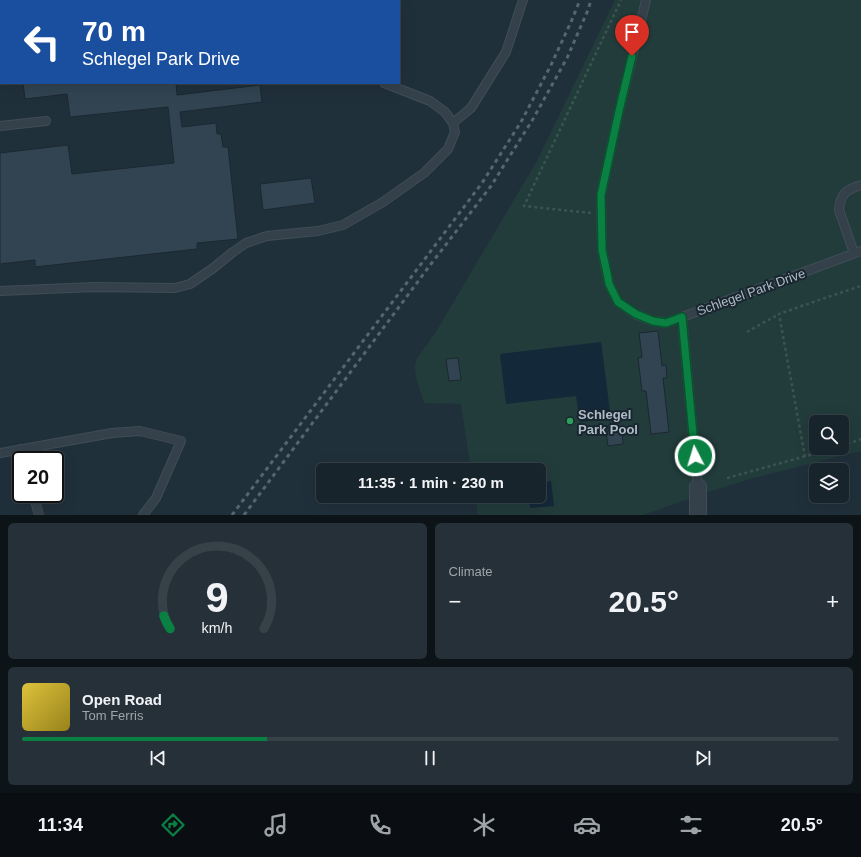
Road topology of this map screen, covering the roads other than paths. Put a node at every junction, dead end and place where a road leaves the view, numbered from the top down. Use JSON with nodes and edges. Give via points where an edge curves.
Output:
{"nodes":[{"id":1,"x":523,"y":0,"type":"edge"},
{"id":2,"x":646,"y":0,"type":"edge"},
{"id":3,"x":387,"y":84,"type":"edge"},
{"id":4,"x":46,"y":121,"type":"dead end"},
{"id":5,"x":453,"y":123,"type":"junction"},
{"id":6,"x":0,"y":126,"type":"edge"},
{"id":7,"x":861,"y":185,"type":"edge"},
{"id":8,"x":858,"y":252,"type":"edge"},
{"id":9,"x":0,"y":291,"type":"edge"},
{"id":10,"x":682,"y":317,"type":"junction"},
{"id":11,"x":20,"y":449,"type":"joint"},
{"id":12,"x":0,"y":453,"type":"edge"},
{"id":13,"x":698,"y":487,"type":"joint"},
{"id":14,"x":36,"y":503,"type":"edge"},
{"id":15,"x":39,"y":515,"type":"edge"},
{"id":16,"x":143,"y":515,"type":"edge"},
{"id":17,"x":698,"y":515,"type":"edge"}],
"edges":[{"from":1,"to":5,"type":"lane","via":[[506,52],[471,108]]},
{"from":2,"to":10,"type":"lane","name":"Schlegel Park Drive","via":[[601,195],[602,250],[609,284],[618,302],[653,321],[666,323]]},
{"from":3,"to":5,"type":"lane","via":[[430,101],[445,112]]},
{"from":4,"to":6,"type":"lane"},
{"from":5,"to":9,"type":"lane","via":[[455,132],[448,149],[424,173],[383,202],[343,225],[318,231],[267,236],[246,244],[190,284],[175,288]]},
{"from":7,"to":8,"type":"lane","via":[[845,193],[840,204],[840,210]]},
{"from":8,"to":10,"type":"lane","name":"Schlegel Park Drive"},
{"from":10,"to":13,"type":"lane"},
{"from":11,"to":12,"type":"lane"},
{"from":11,"to":16,"type":"lane","via":[[112,432],[140,431],[181,441],[156,498]]},
{"from":13,"to":17,"type":"street"},
{"from":14,"to":15,"type":"lane"}]}
